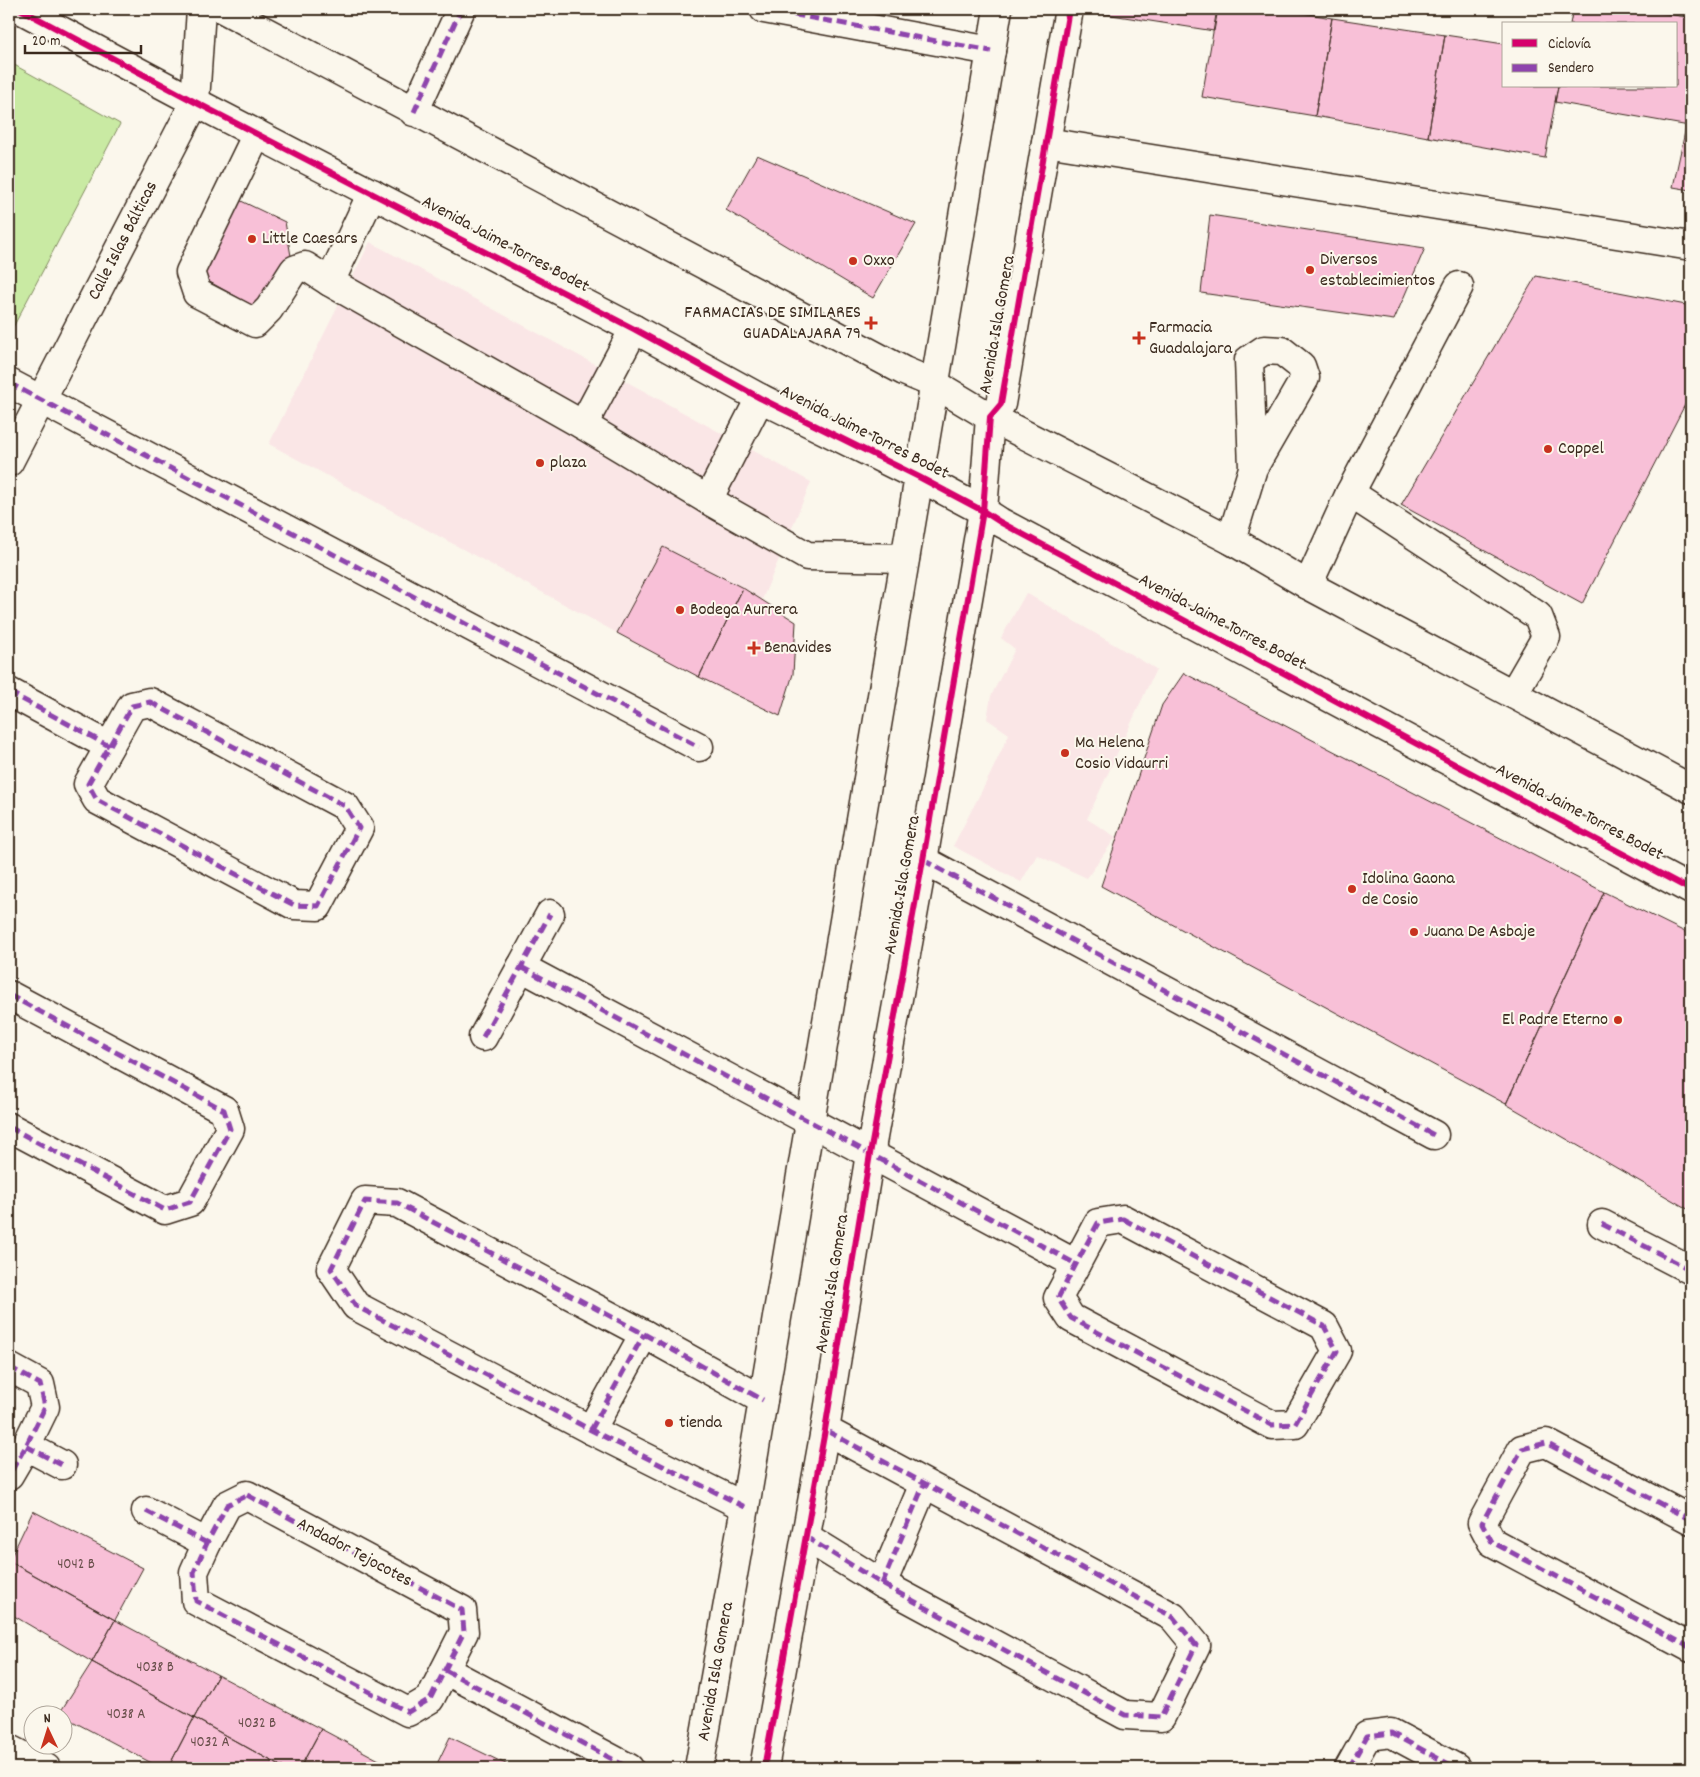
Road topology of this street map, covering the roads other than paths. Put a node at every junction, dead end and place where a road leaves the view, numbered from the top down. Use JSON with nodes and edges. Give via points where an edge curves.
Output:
{"nodes":[{"id":1,"x":20,"y":9,"type":"edge"},
{"id":2,"x":201,"y":9,"type":"edge"},
{"id":3,"x":223,"y":9,"type":"edge"},
{"id":4,"x":461,"y":9,"type":"edge"},
{"id":5,"x":764,"y":9,"type":"edge"},
{"id":6,"x":998,"y":9,"type":"edge"},
{"id":7,"x":1069,"y":9,"type":"edge"},
{"id":8,"x":991,"y":50,"type":"junction"},
{"id":9,"x":195,"y":102,"type":"junction"},
{"id":10,"x":414,"y":112,"type":"junction"},
{"id":11,"x":256,"y":134,"type":"junction"},
{"id":12,"x":1046,"y":142,"type":"junction"},
{"id":13,"x":372,"y":193,"type":"junction"},
{"id":14,"x":1691,"y":246,"type":"edge"},
{"id":15,"x":330,"y":282,"type":"junction"},
{"id":16,"x":1458,"y":286,"type":"dead end"},
{"id":17,"x":634,"y":329,"type":"junction"},
{"id":18,"x":9,"y":383,"type":"edge"},
{"id":19,"x":935,"y":384,"type":"junction"},
{"id":20,"x":760,"y":398,"type":"junction"},
{"id":21,"x":41,"y":400,"type":"junction"},
{"id":22,"x":990,"y":416,"type":"junction"},
{"id":23,"x":583,"y":425,"type":"junction"},
{"id":24,"x":9,"y":462,"type":"edge"},
{"id":25,"x":1253,"y":468,"type":"dead end"},
{"id":26,"x":919,"y":477,"type":"junction"},
{"id":27,"x":1350,"y":493,"type":"junction"},
{"id":28,"x":708,"y":500,"type":"junction"},
{"id":29,"x":983,"y":511,"type":"junction"},
{"id":30,"x":1231,"y":540,"type":"junction"},
{"id":31,"x":905,"y":558,"type":"junction"},
{"id":32,"x":1308,"y":585,"type":"junction"},
{"id":33,"x":9,"y":692,"type":"edge"},
{"id":34,"x":1513,"y":694,"type":"junction"},
{"id":35,"x":109,"y":746,"type":"junction"},
{"id":36,"x":698,"y":747,"type":"dead end"},
{"id":37,"x":1691,"y":789,"type":"edge"},
{"id":38,"x":923,"y":860,"type":"junction"},
{"id":39,"x":1691,"y":890,"type":"edge"},
{"id":40,"x":550,"y":914,"type":"dead end"},
{"id":41,"x":521,"y":967,"type":"junction"},
{"id":42,"x":9,"y":995,"type":"edge"},
{"id":43,"x":483,"y":1037,"type":"dead end"},
{"id":44,"x":809,"y":1121,"type":"junction"},
{"id":45,"x":9,"y":1127,"type":"edge"},
{"id":46,"x":1434,"y":1135,"type":"dead end"},
{"id":47,"x":870,"y":1154,"type":"junction"},
{"id":48,"x":1602,"y":1224,"type":"dead end"},
{"id":49,"x":1076,"y":1264,"type":"junction"},
{"id":50,"x":1691,"y":1270,"type":"edge"},
{"id":51,"x":644,"y":1334,"type":"junction"},
{"id":52,"x":9,"y":1367,"type":"edge"},
{"id":53,"x":763,"y":1400,"type":"junction"},
{"id":54,"x":592,"y":1430,"type":"junction"},
{"id":55,"x":825,"y":1430,"type":"junction"},
{"id":56,"x":26,"y":1446,"type":"junction"},
{"id":57,"x":62,"y":1466,"type":"dead end"},
{"id":58,"x":9,"y":1475,"type":"edge"},
{"id":59,"x":924,"y":1484,"type":"junction"},
{"id":60,"x":745,"y":1507,"type":"junction"},
{"id":61,"x":146,"y":1511,"type":"dead end"},
{"id":62,"x":1691,"y":1520,"type":"edge"},
{"id":63,"x":806,"y":1537,"type":"junction"},
{"id":64,"x":208,"y":1543,"type":"junction"},
{"id":65,"x":882,"y":1584,"type":"junction"},
{"id":66,"x":1691,"y":1648,"type":"edge"},
{"id":67,"x":445,"y":1670,"type":"junction"},
{"id":68,"x":9,"y":1749,"type":"edge"},
{"id":69,"x":46,"y":1768,"type":"edge"},
{"id":70,"x":629,"y":1768,"type":"edge"},
{"id":71,"x":699,"y":1768,"type":"edge"},
{"id":72,"x":764,"y":1768,"type":"edge"},
{"id":73,"x":1349,"y":1768,"type":"edge"},
{"id":74,"x":1456,"y":1768,"type":"edge"}],
"edges":[{"from":1,"to":9,"type":"street","name":"Avenida Jaime Torres Bodet"},
{"from":2,"to":9,"type":"street","name":"Calle Islas Bálticas"},
{"from":3,"to":10,"type":"street"},
{"from":4,"to":10,"type":"street"},
{"from":5,"to":8,"type":"street"},
{"from":6,"to":8,"type":"street","name":"Avenida Isla Gomera"},
{"from":7,"to":12,"type":"street","name":"Avenida Isla Gomera"},
{"from":8,"to":19,"type":"street","name":"Avenida Isla Gomera"},
{"from":9,"to":11,"type":"street","name":"Avenida Jaime Torres Bodet"},
{"from":9,"to":21,"type":"street","name":"Calle Islas Bálticas"},
{"from":10,"to":19,"type":"street","via":[[904,371]]},
{"from":11,"to":13,"type":"street","name":"Avenida Jaime Torres Bodet"},
{"from":11,"to":15,"type":"street","via":[[190,272],[197,292],[255,323],[270,310],[294,270],[305,266]]},
{"from":12,"to":14,"type":"street"},
{"from":12,"to":22,"type":"street","name":"Avenida Isla Gomera","via":[[1001,404]]},
{"from":13,"to":15,"type":"street"},
{"from":13,"to":17,"type":"street","name":"Avenida Jaime Torres Bodet"},
{"from":15,"to":23,"type":"street"},
{"from":16,"to":27,"type":"street"},
{"from":17,"to":20,"type":"street","name":"Avenida Jaime Torres Bodet"},
{"from":17,"to":23,"type":"street"},
{"from":18,"to":21,"type":"street"},
{"from":19,"to":22,"type":"street"},
{"from":19,"to":26,"type":"street","name":"Avenida Isla Gomera"},
{"from":20,"to":26,"type":"street","name":"Avenida Jaime Torres Bodet"},
{"from":20,"to":28,"type":"street"},
{"from":21,"to":24,"type":"street","name":"Calle Islas Bálticas"},
{"from":21,"to":36,"type":"street"},
{"from":22,"to":29,"type":"street","name":"Avenida Isla Gomera"},
{"from":22,"to":30,"type":"street"},
{"from":23,"to":28,"type":"street"},
{"from":25,"to":30,"type":"street"},
{"from":26,"to":29,"type":"street","name":"Avenida Jaime Torres Bodet"},
{"from":26,"to":31,"type":"street","name":"Avenida Isla Gomera"},
{"from":27,"to":32,"type":"street"},
{"from":27,"to":34,"type":"street","via":[[1538,616],[1546,637]]},
{"from":28,"to":31,"type":"street","via":[[807,556]]},
{"from":29,"to":38,"type":"street","name":"Avenida Isla Gomera"},
{"from":29,"to":39,"type":"street","name":"Avenida Jaime Torres Bodet"},
{"from":30,"to":32,"type":"street"},
{"from":31,"to":44,"type":"street","name":"Avenida Isla Gomera"},
{"from":32,"to":34,"type":"street"},
{"from":33,"to":35,"type":"street"},
{"from":34,"to":37,"type":"street"},
{"from":35,"to":35,"type":"street","via":[[132,706],[150,702],[345,806],[358,828],[318,906],[294,905],[97,800],[88,784]]},
{"from":38,"to":46,"type":"street"},
{"from":38,"to":47,"type":"street","name":"Avenida Isla Gomera"},
{"from":40,"to":41,"type":"street"},
{"from":41,"to":43,"type":"street"},
{"from":41,"to":44,"type":"street"},
{"from":42,"to":45,"type":"street","via":[[224,1110],[230,1128],[190,1202],[165,1210]]},
{"from":44,"to":47,"type":"street"},
{"from":44,"to":53,"type":"street","name":"Avenida Isla Gomera"},
{"from":47,"to":49,"type":"street"},
{"from":47,"to":55,"type":"street","name":"Avenida Isla Gomera"},
{"from":48,"to":50,"type":"street"},
{"from":49,"to":49,"type":"street","via":[[1098,1223],[1124,1219],[1324,1326],[1337,1350],[1295,1424],[1272,1426],[1071,1318],[1058,1298]]},
{"from":51,"to":53,"type":"street"},
{"from":51,"to":54,"type":"street"},
{"from":51,"to":54,"type":"street","via":[[397,1203],[365,1201],[331,1269],[356,1306]]},
{"from":52,"to":56,"type":"street","via":[[40,1384],[45,1407]]},
{"from":53,"to":60,"type":"street","name":"Avenida Isla Gomera"},
{"from":54,"to":60,"type":"street"},
{"from":55,"to":59,"type":"street"},
{"from":55,"to":63,"type":"street","name":"Avenida Isla Gomera"},
{"from":56,"to":57,"type":"street"},
{"from":56,"to":58,"type":"street"},
{"from":59,"to":65,"type":"street"},
{"from":59,"to":65,"type":"street","via":[[1173,1617],[1196,1645],[1161,1717],[1125,1714]]},
{"from":60,"to":71,"type":"street","name":"Avenida Isla Gomera"},
{"from":61,"to":64,"type":"street"},
{"from":62,"to":66,"type":"street","via":[[1546,1443],[1522,1449],[1482,1523],[1492,1542]]},
{"from":63,"to":65,"type":"street"},
{"from":63,"to":72,"type":"street","name":"Avenida Isla Gomera"},
{"from":64,"to":67,"type":"street","name":"Andador Tejocotes","via":[[194,1572],[196,1601],[408,1712],[430,1699]]},
{"from":64,"to":67,"type":"street","name":"Andador Tejocotes","via":[[227,1505],[247,1495],[462,1610],[464,1632]]},
{"from":67,"to":70,"type":"street"},
{"from":68,"to":69,"type":"street"},
{"from":73,"to":74,"type":"street","via":[[1367,1736],[1391,1733]]}]}
